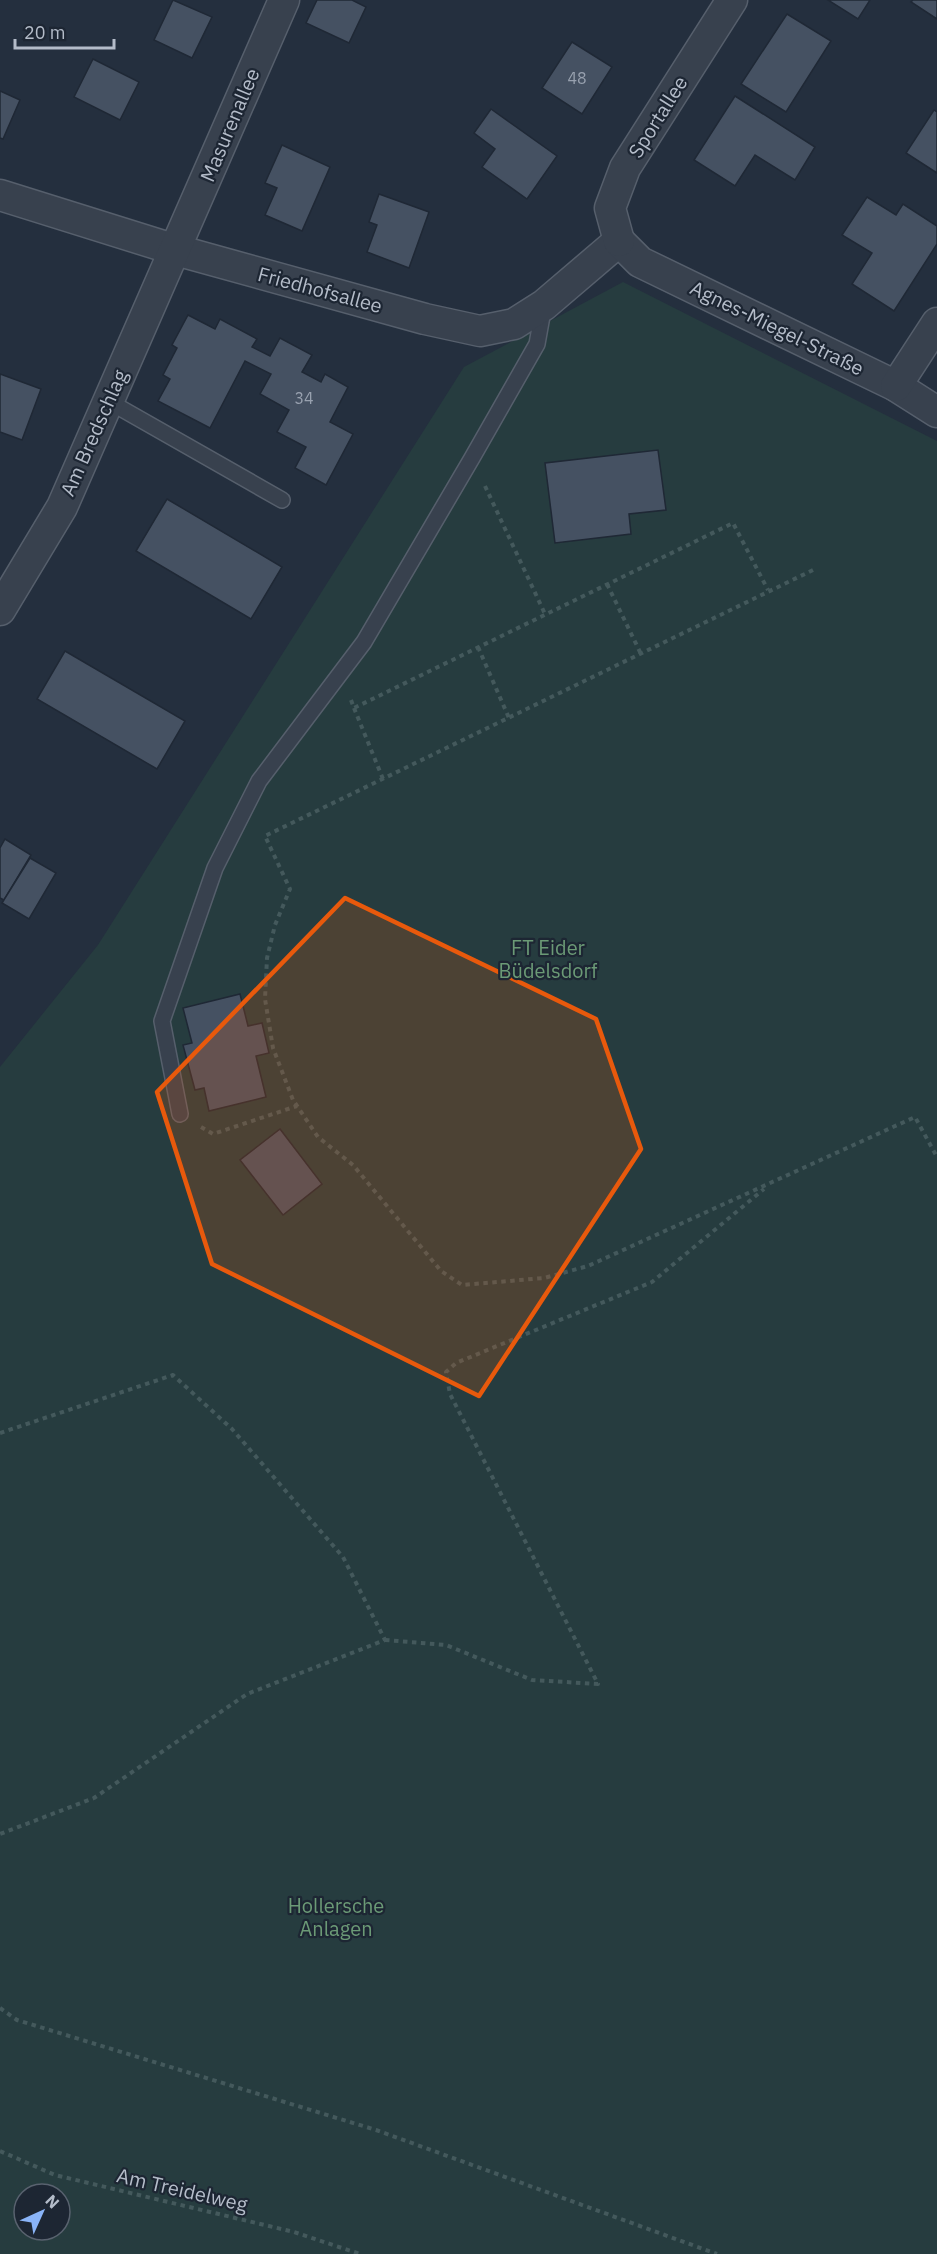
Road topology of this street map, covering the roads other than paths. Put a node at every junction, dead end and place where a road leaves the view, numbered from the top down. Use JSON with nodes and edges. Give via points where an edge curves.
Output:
{"nodes":[{"id":1,"x":284,"y":0,"type":"edge"},
{"id":2,"x":732,"y":0,"type":"edge"},
{"id":3,"x":0,"y":195,"type":"edge"},
{"id":4,"x":619,"y":242,"type":"junction"},
{"id":5,"x":176,"y":250,"type":"junction"},
{"id":6,"x":544,"y":304,"type":"junction"},
{"id":7,"x":937,"y":323,"type":"edge"},
{"id":8,"x":896,"y":386,"type":"junction"},
{"id":9,"x":108,"y":401,"type":"junction"},
{"id":10,"x":937,"y":412,"type":"edge"},
{"id":11,"x":282,"y":500,"type":"dead end"},
{"id":12,"x":0,"y":610,"type":"edge"},
{"id":13,"x":180,"y":1114,"type":"road end"}],
"edges":[{"from":1,"to":5,"type":"street","name":"Masurenallee"},
{"from":2,"to":4,"type":"street","name":"Sportallee","via":[[626,168],[610,208]]},
{"from":3,"to":5,"type":"street","name":"Friedhofsallee"},
{"from":4,"to":6,"type":"street","name":"Friedhofsallee"},
{"from":4,"to":8,"type":"street","name":"Agnes-Miegel-Straße","via":[[640,262]]},
{"from":5,"to":6,"type":"street","name":"Friedhofsallee","via":[[480,331],[514,324]]},
{"from":5,"to":9,"type":"street","name":"Am Bredschlag"},
{"from":6,"to":13,"type":"lane","via":[[537,344],[472,458],[364,642],[259,781],[215,868],[162,1021]]},
{"from":7,"to":8,"type":"street"},
{"from":8,"to":10,"type":"street","name":"Agnes-Miegel-Straße"},
{"from":9,"to":11,"type":"lane"},
{"from":9,"to":12,"type":"street","name":"Am Bredschlag","via":[[62,507]]}]}
